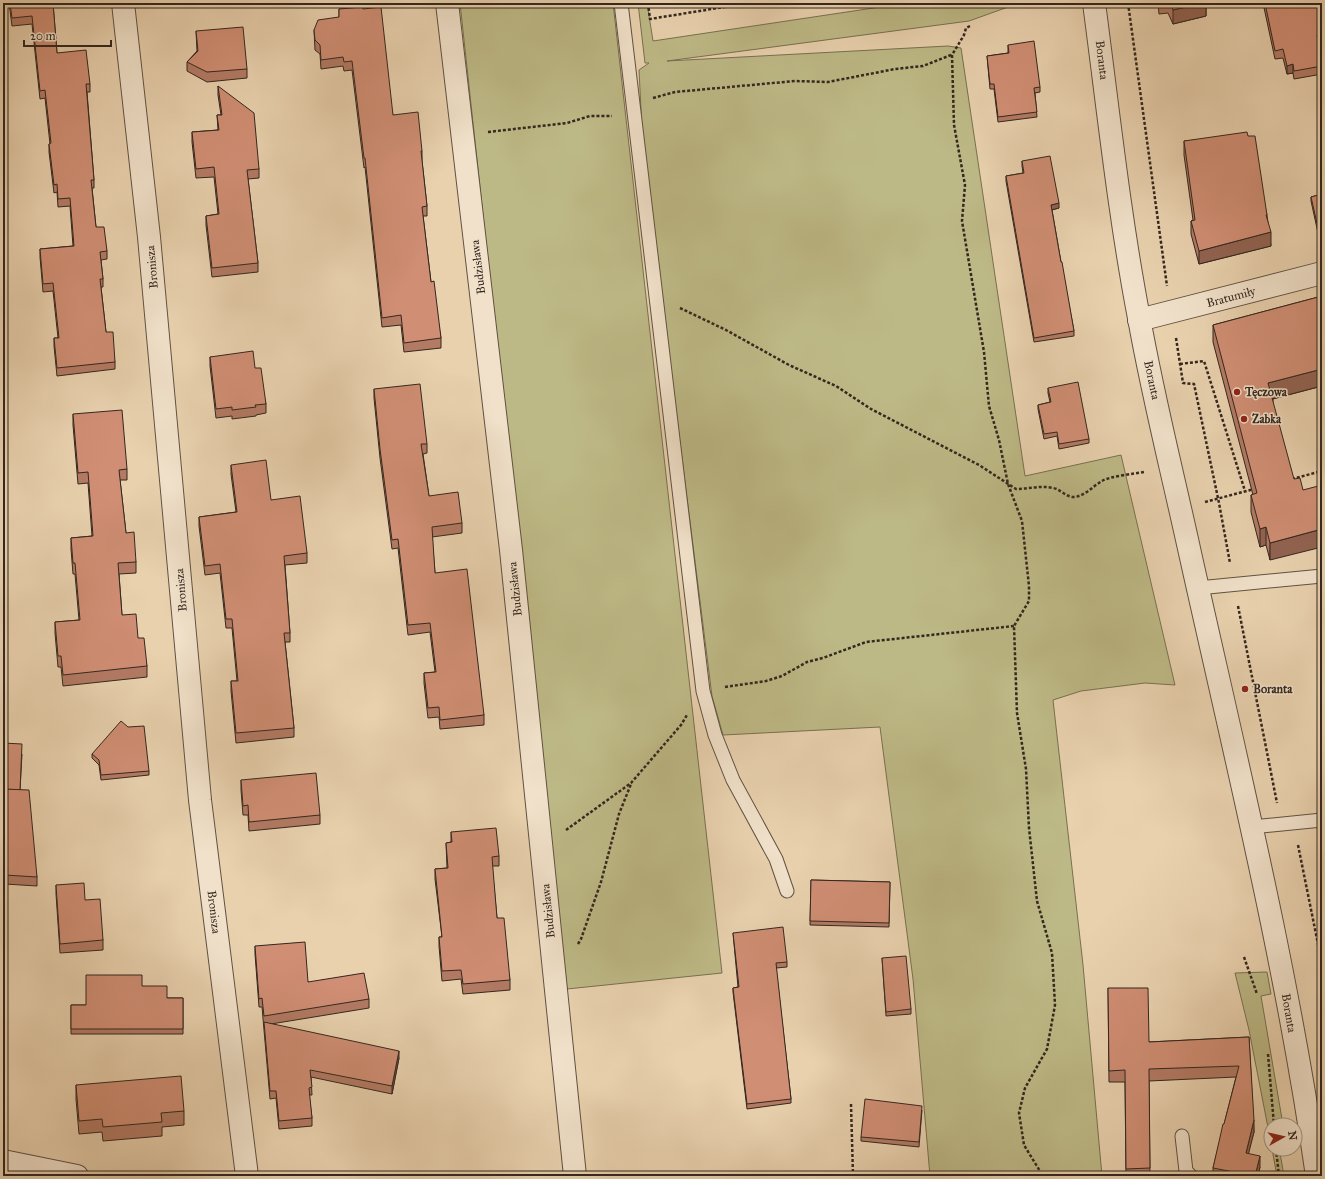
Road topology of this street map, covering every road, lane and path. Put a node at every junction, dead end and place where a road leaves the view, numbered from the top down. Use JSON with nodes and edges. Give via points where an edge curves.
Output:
{"nodes":[{"id":1,"x":123,"y":3,"type":"edge"},
{"id":2,"x":447,"y":3,"type":"edge"},
{"id":3,"x":621,"y":3,"type":"edge"},
{"id":4,"x":648,"y":3,"type":"edge"},
{"id":5,"x":749,"y":3,"type":"edge"},
{"id":6,"x":1094,"y":3,"type":"edge"},
{"id":7,"x":1128,"y":3,"type":"edge"},
{"id":8,"x":970,"y":26,"type":"dead end"},
{"id":9,"x":952,"y":55,"type":"junction"},
{"id":10,"x":634,"y":104,"type":"junction"},
{"id":11,"x":462,"y":135,"type":"junction"},
{"id":12,"x":1322,"y":273,"type":"edge"},
{"id":13,"x":657,"y":296,"type":"junction"},
{"id":14,"x":1171,"y":312,"type":"junction"},
{"id":15,"x":1139,"y":320,"type":"junction"},
{"id":16,"x":1180,"y":364,"type":"junction"},
{"id":17,"x":1170,"y":467,"type":"junction"},
{"id":18,"x":1322,"y":471,"type":"edge"},
{"id":19,"x":1288,"y":480,"type":"edge"},
{"id":20,"x":1008,"y":484,"type":"junction"},
{"id":21,"x":1259,"y":488,"type":"edge"},
{"id":22,"x":1245,"y":491,"type":"junction"},
{"id":23,"x":1218,"y":498,"type":"junction"},
{"id":24,"x":1199,"y":503,"type":"dead end"},
{"id":25,"x":1322,"y":576,"type":"edge"},
{"id":26,"x":1234,"y":584,"type":"junction"},
{"id":27,"x":1198,"y":588,"type":"junction"},
{"id":28,"x":1014,"y":626,"type":"junction"},
{"id":29,"x":703,"y":691,"type":"junction"},
{"id":30,"x":631,"y":783,"type":"junction"},
{"id":31,"x":1322,"y":820,"type":"edge"},
{"id":32,"x":1290,"y":823,"type":"junction"},
{"id":33,"x":1252,"y":827,"type":"junction"},
{"id":34,"x":541,"y":848,"type":"junction"},
{"id":35,"x":787,"y":891,"type":"dead end"},
{"id":36,"x":1244,"y":957,"type":"dead end"},
{"id":37,"x":1322,"y":964,"type":"edge"},
{"id":38,"x":555,"y":975,"type":"junction"},
{"id":39,"x":1259,"y":1000,"type":"dead end"},
{"id":40,"x":1268,"y":1048,"type":"dead end"},
{"id":41,"x":851,"y":1104,"type":"dead end"},
{"id":42,"x":1273,"y":1117,"type":"edge"},
{"id":43,"x":1316,"y":1123,"type":"edge"},
{"id":44,"x":1182,"y":1136,"type":"dead end"},
{"id":45,"x":1277,"y":1157,"type":"edge"},
{"id":46,"x":3,"y":1161,"type":"edge"},
{"id":47,"x":76,"y":1176,"type":"edge"},
{"id":48,"x":247,"y":1176,"type":"edge"},
{"id":49,"x":575,"y":1176,"type":"edge"},
{"id":50,"x":853,"y":1176,"type":"edge"},
{"id":51,"x":1043,"y":1176,"type":"edge"},
{"id":52,"x":1191,"y":1176,"type":"edge"},
{"id":53,"x":1279,"y":1176,"type":"edge"},
{"id":54,"x":1317,"y":1176,"type":"edge"}],
"edges":[{"from":1,"to":48,"type":"street","name":"Bronisza","via":[[149,237],[200,800]]},
{"from":2,"to":11,"type":"street","name":"Budzisława"},
{"from":3,"to":10,"type":"lane"},
{"from":4,"to":5,"type":"path","via":[[650,19]]},
{"from":6,"to":15,"type":"street","name":"Boranta","via":[[1124,232]]},
{"from":7,"to":14,"type":"path"},
{"from":8,"to":9,"type":"path","via":[[966,28]]},
{"from":9,"to":10,"type":"path","via":[[923,66],[828,82],[794,81],[675,92]]},
{"from":9,"to":20,"type":"path","via":[[954,125],[965,185],[962,221],[984,352],[990,406]]},
{"from":10,"to":11,"type":"path","via":[[612,116],[590,116],[567,123]]},
{"from":10,"to":13,"type":"lane"},
{"from":11,"to":34,"type":"street","name":"Budzisława","via":[[511,550]]},
{"from":12,"to":14,"type":"street","name":"Bratumiły"},
{"from":13,"to":20,"type":"path","via":[[789,365],[836,386],[871,409],[979,465]]},
{"from":13,"to":29,"type":"lane"},
{"from":14,"to":15,"type":"street","name":"Bratumiły"},
{"from":14,"to":16,"type":"path"},
{"from":15,"to":17,"type":"street","name":"Boranta"},
{"from":16,"to":22,"type":"path","via":[[1204,361]]},
{"from":16,"to":23,"type":"path","via":[[1183,383],[1194,384]]},
{"from":17,"to":20,"type":"path","via":[[1104,480],[1082,495],[1072,497],[1056,488],[1040,486],[1016,489]]},
{"from":17,"to":27,"type":"street","name":"Boranta"},
{"from":18,"to":19,"type":"path"},
{"from":20,"to":28,"type":"path","via":[[1022,522],[1029,586],[1029,601]]},
{"from":21,"to":22,"type":"path"},
{"from":22,"to":23,"type":"path"},
{"from":23,"to":24,"type":"path"},
{"from":23,"to":26,"type":"path"},
{"from":25,"to":26,"type":"lane"},
{"from":26,"to":27,"type":"lane"},
{"from":26,"to":32,"type":"path","via":[[1277,803]]},
{"from":27,"to":33,"type":"street","name":"Boranta"},
{"from":28,"to":29,"type":"path","via":[[866,642],[807,662],[782,676],[766,681]]},
{"from":28,"to":51,"type":"path","via":[[1017,713],[1026,769],[1037,901],[1052,953],[1056,1005],[1047,1049],[1025,1088],[1019,1113],[1024,1144]]},
{"from":29,"to":30,"type":"path","via":[[681,725]]},
{"from":29,"to":35,"type":"lane","via":[[715,735],[733,780],[776,860]]},
{"from":30,"to":34,"type":"path"},
{"from":30,"to":38,"type":"path","via":[[581,939]]},
{"from":31,"to":32,"type":"lane"},
{"from":32,"to":33,"type":"lane"},
{"from":32,"to":37,"type":"path","via":[[1300,850]]},
{"from":33,"to":43,"type":"street","name":"Boranta"},
{"from":34,"to":38,"type":"street","name":"Budzisława"},
{"from":36,"to":39,"type":"path"},
{"from":38,"to":49,"type":"street","name":"Budzisława"},
{"from":40,"to":42,"type":"path"},
{"from":41,"to":50,"type":"path"},
{"from":43,"to":54,"type":"street","name":"Boranta"},
{"from":44,"to":52,"type":"lane","via":[[1186,1171]]},
{"from":45,"to":53,"type":"path"},
{"from":46,"to":47,"type":"street"}]}
